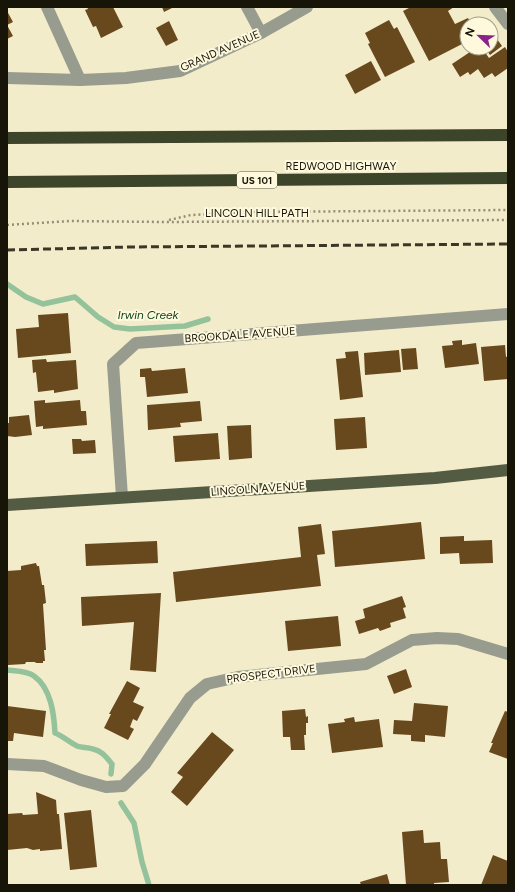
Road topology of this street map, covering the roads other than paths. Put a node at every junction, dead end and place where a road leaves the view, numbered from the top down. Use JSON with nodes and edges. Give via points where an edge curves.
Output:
{"nodes":[{"id":1,"x":47,"y":7,"type":"edge"},
{"id":2,"x":247,"y":7,"type":"edge"},
{"id":3,"x":307,"y":7,"type":"edge"},
{"id":4,"x":495,"y":7,"type":"edge"},
{"id":5,"x":508,"y":24,"type":"edge"},
{"id":6,"x":261,"y":33,"type":"junction"},
{"id":7,"x":7,"y":78,"type":"edge"},
{"id":8,"x":80,"y":80,"type":"junction"},
{"id":9,"x":508,"y":135,"type":"edge"},
{"id":10,"x":7,"y":138,"type":"edge"},
{"id":11,"x":508,"y":178,"type":"edge"},
{"id":12,"x":7,"y":182,"type":"edge"},
{"id":13,"x":508,"y":314,"type":"edge"},
{"id":14,"x":508,"y":470,"type":"edge"},
{"id":15,"x":122,"y":498,"type":"junction"},
{"id":16,"x":7,"y":505,"type":"edge"},
{"id":17,"x":508,"y":654,"type":"edge"},
{"id":18,"x":7,"y":764,"type":"edge"}],
"edges":[{"from":1,"to":8,"type":"street"},
{"from":2,"to":6,"type":"street"},
{"from":3,"to":6,"type":"street","name":"GRAND AVENUE"},
{"from":4,"to":5,"type":"street"},
{"from":6,"to":8,"type":"street","name":"GRAND AVENUE","via":[[180,71],[126,78]]},
{"from":7,"to":8,"type":"street","name":"GRAND AVENUE"},
{"from":9,"to":10,"type":"highway"},
{"from":11,"to":12,"type":"highway","name":"REDWOOD HIGHWAY","number":"US 101"},
{"from":13,"to":15,"type":"street","name":"BROOKDALE AVENUE","via":[[136,343],[113,364]]},
{"from":14,"to":15,"type":"main road","name":"LINCOLN AVENUE","via":[[435,478]]},
{"from":15,"to":16,"type":"main road","name":"LINCOLN AVENUE"},
{"from":17,"to":18,"type":"street","name":"PROSPECT DRIVE","via":[[458,638],[412,640],[366,664],[238,676],[207,684],[190,698],[145,764],[123,786],[106,787],[44,766]]}]}
